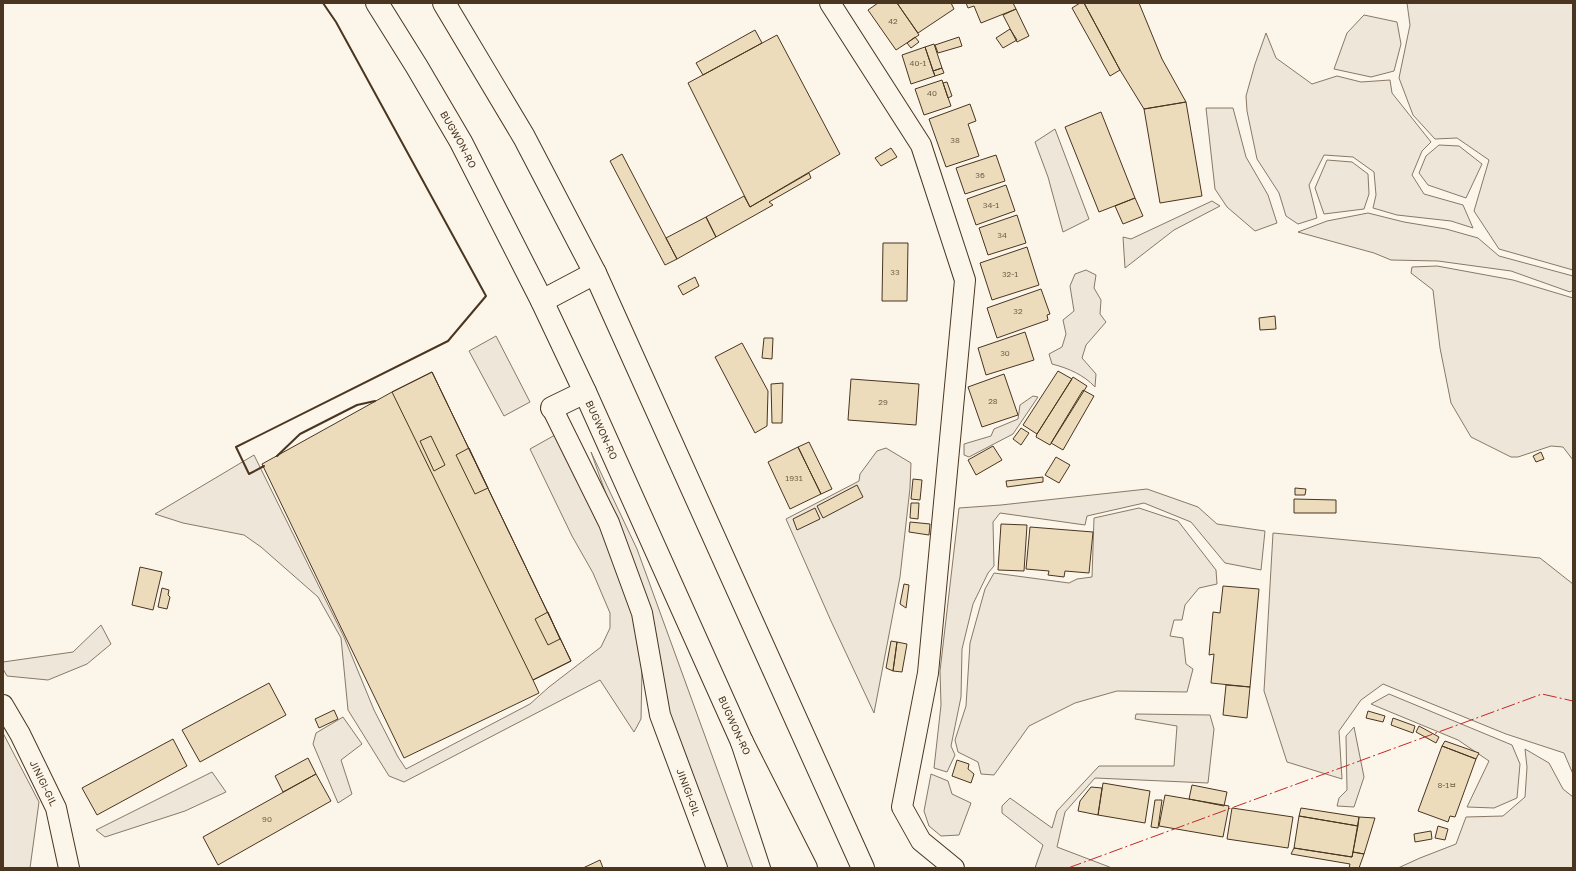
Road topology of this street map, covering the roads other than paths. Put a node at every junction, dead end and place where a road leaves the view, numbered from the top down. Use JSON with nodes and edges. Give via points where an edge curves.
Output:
{"nodes":[{"id":1,"x":377,"y":3,"type":"edge"},
{"id":2,"x":444,"y":3,"type":"edge"},
{"id":3,"x":830,"y":3,"type":"edge"},
{"id":4,"x":595,"y":273,"type":"junction"},
{"id":5,"x":542,"y":301,"type":"junction"},
{"id":6,"x":585,"y":392,"type":"junction"},
{"id":7,"x":552,"y":408,"type":"joint"},
{"id":8,"x":3,"y":705,"type":"edge"},
{"id":9,"x":742,"y":742,"type":"junction"},
{"id":10,"x":69,"y":868,"type":"edge"},
{"id":11,"x":717,"y":868,"type":"edge"},
{"id":12,"x":783,"y":868,"type":"edge"},
{"id":13,"x":806,"y":868,"type":"edge"},
{"id":14,"x":863,"y":868,"type":"edge"},
{"id":15,"x":954,"y":868,"type":"edge"}],
"edges":[{"from":1,"to":5,"type":"main road","name":"BUGWON-RO","via":[[461,142]]},
{"from":2,"to":4,"type":"main road","via":[[524,137]]},
{"from":3,"to":15,"type":"street","via":[[920,145],[965,280],[928,673],[902,807],[921,841]]},
{"from":4,"to":5,"type":"main road"},
{"from":4,"to":14,"type":"main road"},
{"from":5,"to":6,"type":"main road","name":"BUGWON-RO"},
{"from":6,"to":7,"type":"main road"},
{"from":6,"to":9,"type":"main road","name":"BUGWON-RO"},
{"from":7,"to":11,"type":"street","name":"JINIGI-GIL","via":[[609,523],[642,613],[660,715]]},
{"from":8,"to":10,"type":"street","name":"JINIGI-GIL","via":[[56,808]]},
{"from":9,"to":12,"type":"main road"},
{"from":9,"to":13,"type":"main road","name":"BUGWON-RO"}]}
